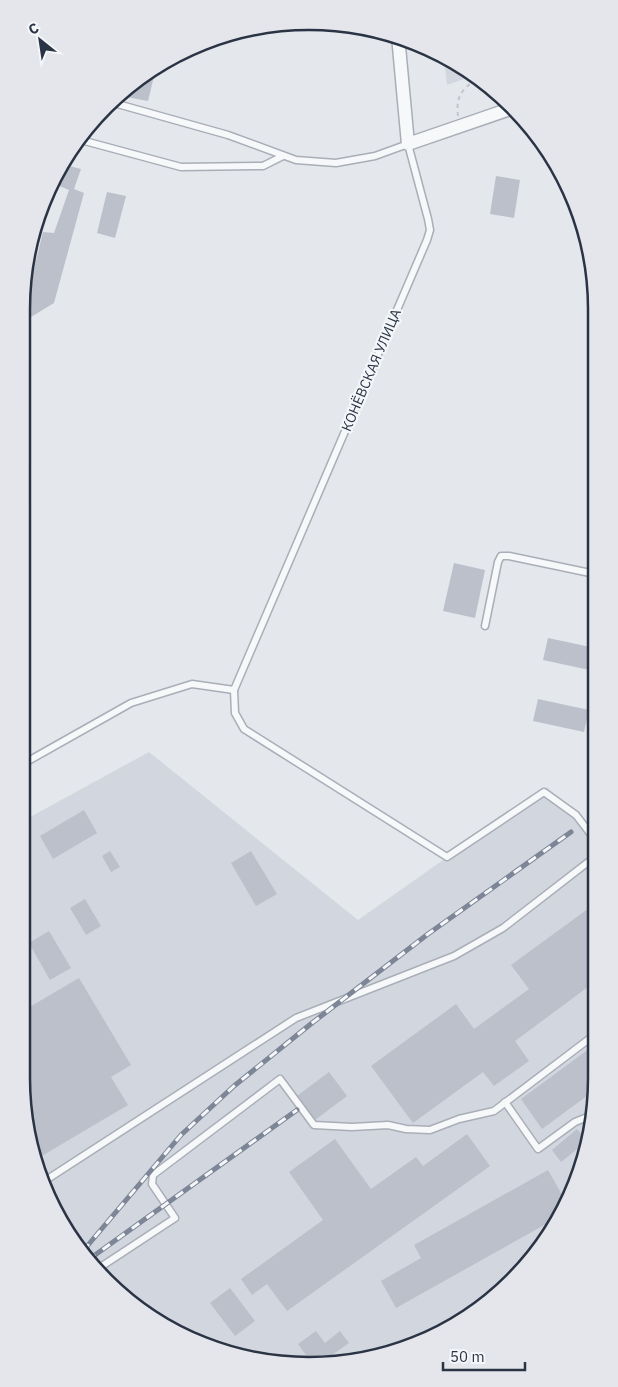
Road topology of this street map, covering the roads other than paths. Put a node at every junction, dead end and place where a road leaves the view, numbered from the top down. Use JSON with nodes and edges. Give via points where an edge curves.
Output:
{"nodes":[{"id":1,"x":399,"y":45,"type":"edge"},
{"id":2,"x":119,"y":105,"type":"edge"},
{"id":3,"x":505,"y":111,"type":"edge"},
{"id":4,"x":86,"y":141,"type":"edge"},
{"id":5,"x":408,"y":144,"type":"junction"},
{"id":6,"x":284,"y":156,"type":"junction"},
{"id":7,"x":588,"y":573,"type":"edge"},
{"id":8,"x":485,"y":626,"type":"dead end"},
{"id":9,"x":234,"y":690,"type":"junction"},
{"id":10,"x":30,"y":760,"type":"edge"},
{"id":11,"x":588,"y":831,"type":"edge"},
{"id":12,"x":588,"y":862,"type":"edge"},
{"id":13,"x":588,"y":1039,"type":"edge"},
{"id":14,"x":505,"y":1102,"type":"junction"},
{"id":15,"x":585,"y":1118,"type":"edge"},
{"id":16,"x":49,"y":1178,"type":"edge"},
{"id":17,"x":103,"y":1266,"type":"edge"}],
"edges":[{"from":1,"to":5,"type":"street","name":"КОНЁВСКАЯ УЛИЦА"},
{"from":2,"to":6,"type":"lane","via":[[228,135]]},
{"from":3,"to":5,"type":"street"},
{"from":4,"to":6,"type":"lane","via":[[181,166],[263,166]]},
{"from":5,"to":6,"type":"lane","via":[[375,156],[336,163]]},
{"from":5,"to":9,"type":"lane","name":"КОНЁВСКАЯ УЛИЦА","via":[[430,230]]},
{"from":7,"to":8,"type":"lane","via":[[501,556]]},
{"from":9,"to":10,"type":"lane","via":[[192,684],[131,703]]},
{"from":9,"to":11,"type":"lane","via":[[235,713],[244,729],[447,857],[544,792],[576,815]]},
{"from":12,"to":16,"type":"lane","via":[[503,928],[454,956],[296,1018]]},
{"from":13,"to":14,"type":"lane"},
{"from":14,"to":15,"type":"lane","via":[[538,1149]]},
{"from":14,"to":17,"type":"lane","via":[[494,1111],[430,1130],[388,1125],[314,1125],[280,1079],[153,1175],[152,1184],[175,1218]]}]}
